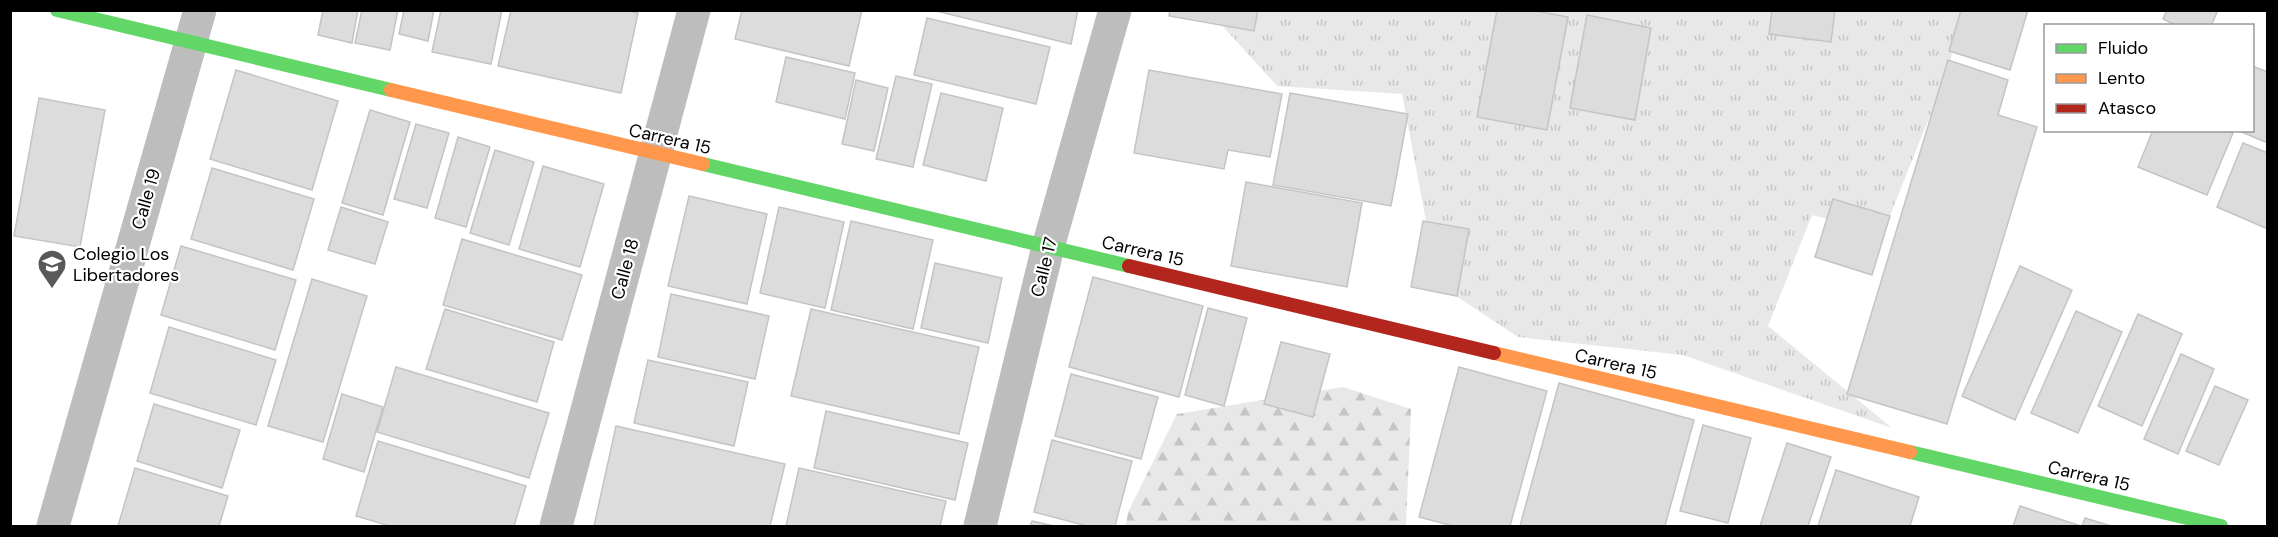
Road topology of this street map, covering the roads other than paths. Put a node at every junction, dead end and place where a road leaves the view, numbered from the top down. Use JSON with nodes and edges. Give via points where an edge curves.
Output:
{"nodes":[{"id":1,"x":57,"y":10,"type":"edge"},
{"id":2,"x":200,"y":10,"type":"edge"},
{"id":3,"x":693,"y":10,"type":"edge"},
{"id":4,"x":1115,"y":10,"type":"edge"},
{"id":5,"x":191,"y":42,"type":"junction"},
{"id":6,"x":656,"y":154,"type":"junction"},
{"id":7,"x":1048,"y":247,"type":"junction"},
{"id":8,"x":53,"y":526,"type":"edge"},
{"id":9,"x":556,"y":526,"type":"edge"},
{"id":10,"x":980,"y":526,"type":"edge"},
{"id":11,"x":2221,"y":526,"type":"edge"}],
"edges":[{"from":1,"to":5,"type":"street","name":"Carrera 15"},
{"from":2,"to":5,"type":"street","name":"Calle 19"},
{"from":3,"to":6,"type":"street","name":"Calle 18"},
{"from":4,"to":7,"type":"street","name":"Calle 17"},
{"from":5,"to":6,"type":"street","name":"Carrera 15"},
{"from":5,"to":8,"type":"street","name":"Calle 19"},
{"from":6,"to":7,"type":"street","name":"Carrera 15"},
{"from":6,"to":9,"type":"street","name":"Calle 18"},
{"from":7,"to":10,"type":"street","name":"Calle 17"},
{"from":7,"to":11,"type":"street","name":"Carrera 15"}]}
